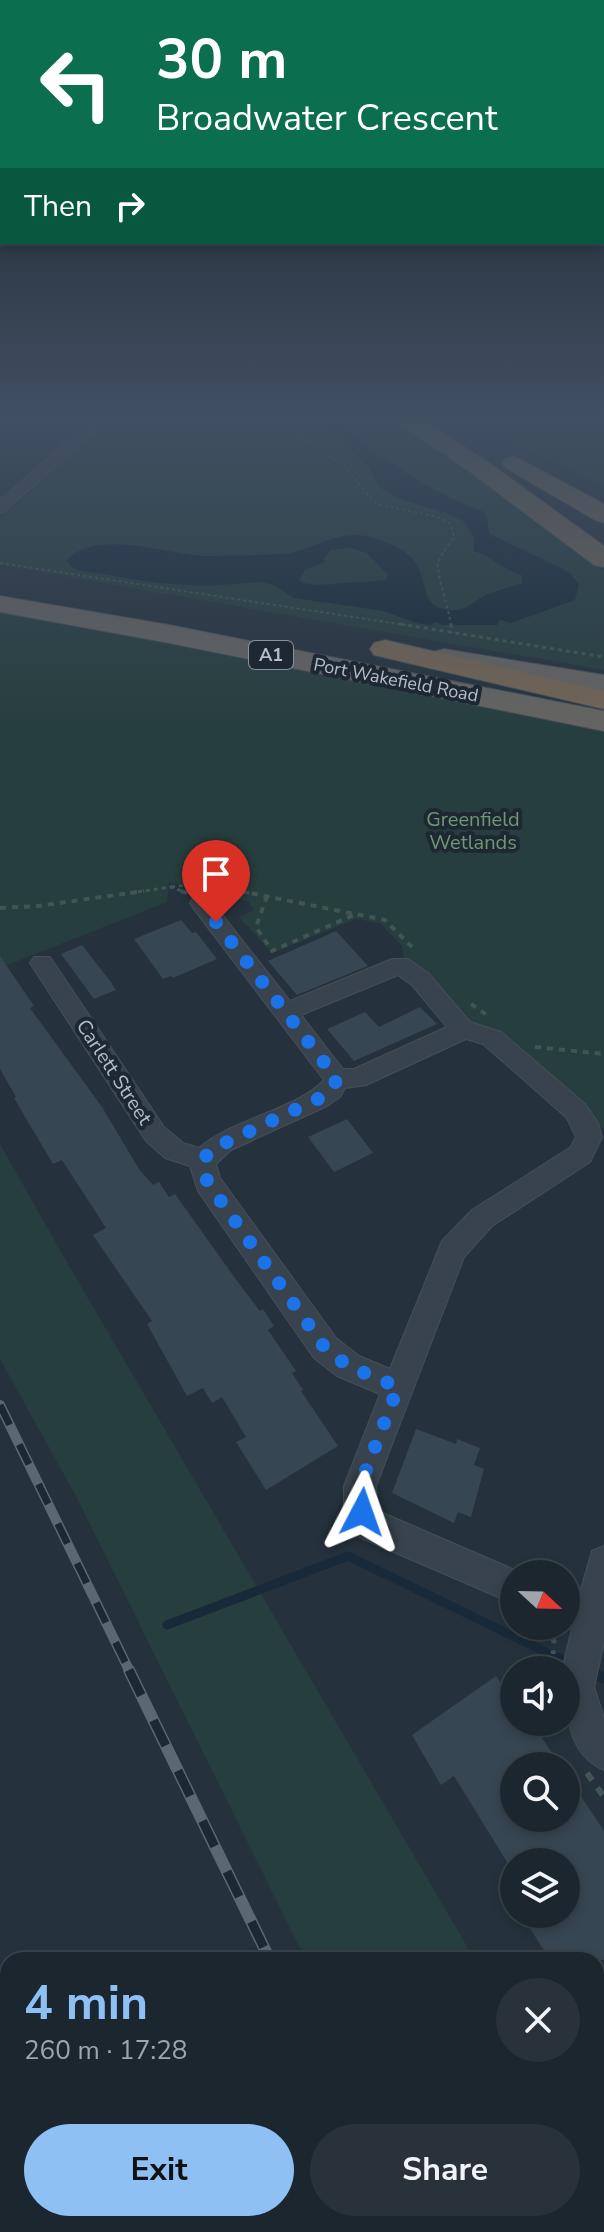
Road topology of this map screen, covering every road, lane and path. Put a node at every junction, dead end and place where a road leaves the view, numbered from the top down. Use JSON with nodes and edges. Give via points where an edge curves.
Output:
{"nodes":[{"id":1,"x":446,"y":521,"type":"edge"},
{"id":2,"x":553,"y":521,"type":"edge"},
{"id":3,"x":604,"y":559,"type":"edge"},
{"id":4,"x":1,"y":582,"type":"edge"},
{"id":5,"x":452,"y":633,"type":"junction"},
{"id":6,"x":385,"y":649,"type":"junction"},
{"id":7,"x":604,"y":657,"type":"edge"},
{"id":8,"x":604,"y":684,"type":"edge"},
{"id":9,"x":604,"y":700,"type":"edge"},
{"id":10,"x":604,"y":721,"type":"edge"},
{"id":11,"x":171,"y":887,"type":"junction"},
{"id":12,"x":267,"y":896,"type":"junction"},
{"id":13,"x":201,"y":903,"type":"joint"},
{"id":14,"x":0,"y":908,"type":"edge"},
{"id":15,"x":358,"y":914,"type":"junction"},
{"id":16,"x":42,"y":963,"type":"dead end"},
{"id":17,"x":420,"y":979,"type":"junction"},
{"id":18,"x":285,"y":1012,"type":"junction"},
{"id":19,"x":463,"y":1030,"type":"junction"},
{"id":20,"x":496,"y":1041,"type":"junction"},
{"id":21,"x":604,"y":1054,"type":"edge"},
{"id":22,"x":337,"y":1079,"type":"junction"},
{"id":23,"x":203,"y":1160,"type":"junction"},
{"id":24,"x":398,"y":1387,"type":"junction"},
{"id":25,"x":604,"y":1563,"type":"edge"},
{"id":26,"x":500,"y":1581,"type":"edge"},
{"id":27,"x":580,"y":1616,"type":"edge"},
{"id":28,"x":574,"y":1640,"type":"edge"},
{"id":29,"x":604,"y":1751,"type":"edge"}],
"edges":[{"from":1,"to":5,"type":"path","via":[[455,537],[437,570]]},
{"from":2,"to":3,"type":"highway"},
{"from":4,"to":5,"type":"path"},
{"from":4,"to":6,"type":"highway","name":"Port Wakefield Road","number":"A1"},
{"from":4,"to":10,"type":"highway","name":"Port Wakefield Road","number":"A1","via":[[169,634]]},
{"from":5,"to":7,"type":"path"},
{"from":6,"to":8,"type":"highway","name":"Port Wakefield Road","number":"A1"},
{"from":6,"to":9,"type":"highway"},
{"from":11,"to":12,"type":"path","via":[[202,884]]},
{"from":11,"to":13,"type":"path"},
{"from":11,"to":14,"type":"path"},
{"from":12,"to":15,"type":"path"},
{"from":12,"to":15,"type":"path","via":[[256,927],[272,951]]},
{"from":13,"to":18,"type":"street"},
{"from":15,"to":17,"type":"path","via":[[385,920],[424,959]]},
{"from":16,"to":23,"type":"street","name":"Carlett Street","via":[[155,1134],[174,1151]]},
{"from":17,"to":18,"type":"street","via":[[405,966],[395,966]]},
{"from":17,"to":19,"type":"street"},
{"from":18,"to":22,"type":"street"},
{"from":19,"to":20,"type":"street"},
{"from":19,"to":22,"type":"street","via":[[357,1078]]},
{"from":20,"to":21,"type":"path"},
{"from":20,"to":24,"type":"street","via":[[576,1111],[585,1123],[587,1143],[581,1154],[482,1218],[461,1238],[445,1263]]},
{"from":22,"to":23,"type":"street","via":[[318,1099],[222,1143]]},
{"from":23,"to":24,"type":"street","via":[[208,1183],[325,1348],[348,1366]]},
{"from":24,"to":26,"type":"street","via":[[360,1486],[364,1515],[384,1533]]},
{"from":25,"to":27,"type":"street"},
{"from":28,"to":29,"type":"street","via":[[576,1687],[586,1724]]}]}
